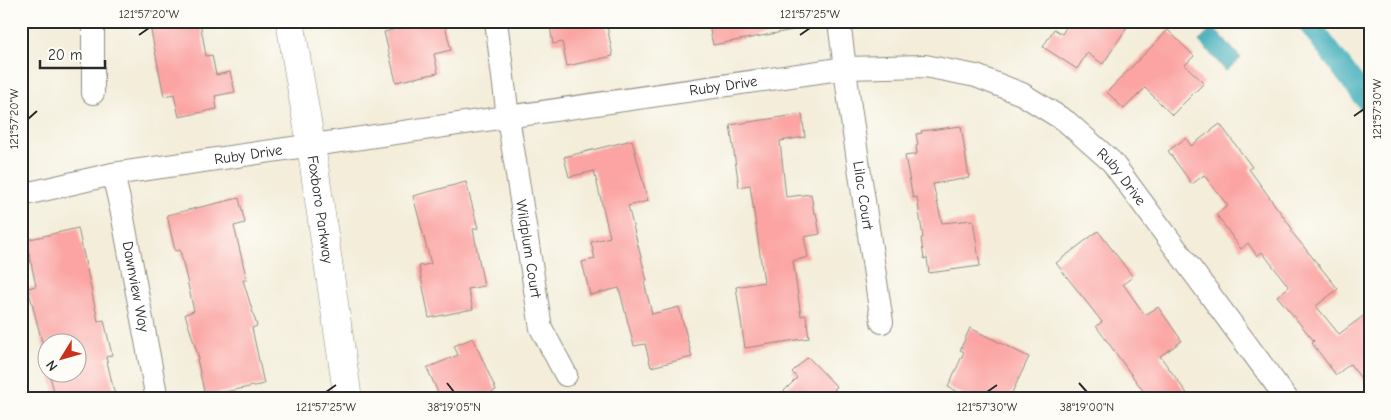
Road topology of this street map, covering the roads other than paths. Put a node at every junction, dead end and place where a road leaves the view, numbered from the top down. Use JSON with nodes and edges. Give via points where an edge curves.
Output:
{"nodes":[{"id":1,"x":93,"y":21,"type":"edge"},
{"id":2,"x":290,"y":21,"type":"edge"},
{"id":3,"x":496,"y":21,"type":"edge"},
{"id":4,"x":839,"y":21,"type":"edge"},
{"id":5,"x":846,"y":68,"type":"junction"},
{"id":6,"x":93,"y":93,"type":"dead end"},
{"id":7,"x":508,"y":118,"type":"junction"},
{"id":8,"x":311,"y":146,"type":"junction"},
{"id":9,"x":113,"y":174,"type":"junction"},
{"id":10,"x":21,"y":195,"type":"edge"},
{"id":11,"x":882,"y":322,"type":"dead end"},
{"id":12,"x":566,"y":375,"type":"dead end"},
{"id":13,"x":157,"y":399,"type":"edge"},
{"id":14,"x":348,"y":399,"type":"edge"},
{"id":15,"x":1287,"y":399,"type":"edge"}],
"edges":[{"from":1,"to":6,"type":"street"},
{"from":2,"to":8,"type":"main road","name":"Foxboro Parkway"},
{"from":3,"to":7,"type":"street","name":"Wildplum Court"},
{"from":4,"to":5,"type":"street","name":"Lilac Court"},
{"from":5,"to":7,"type":"street","name":"Ruby Drive"},
{"from":5,"to":11,"type":"street","name":"Lilac Court"},
{"from":5,"to":15,"type":"street","name":"Ruby Drive","via":[[925,66],[976,76],[1022,94],[1067,122],[1112,162]]},
{"from":7,"to":8,"type":"street","name":"Ruby Drive"},
{"from":7,"to":12,"type":"street","name":"Wildplum Court","via":[[541,328]]},
{"from":8,"to":9,"type":"street","name":"Ruby Drive"},
{"from":8,"to":14,"type":"main road","name":"Foxboro Parkway"},
{"from":9,"to":10,"type":"street","name":"Ruby Drive"},
{"from":9,"to":13,"type":"street","name":"Dawnview Way"}]}
